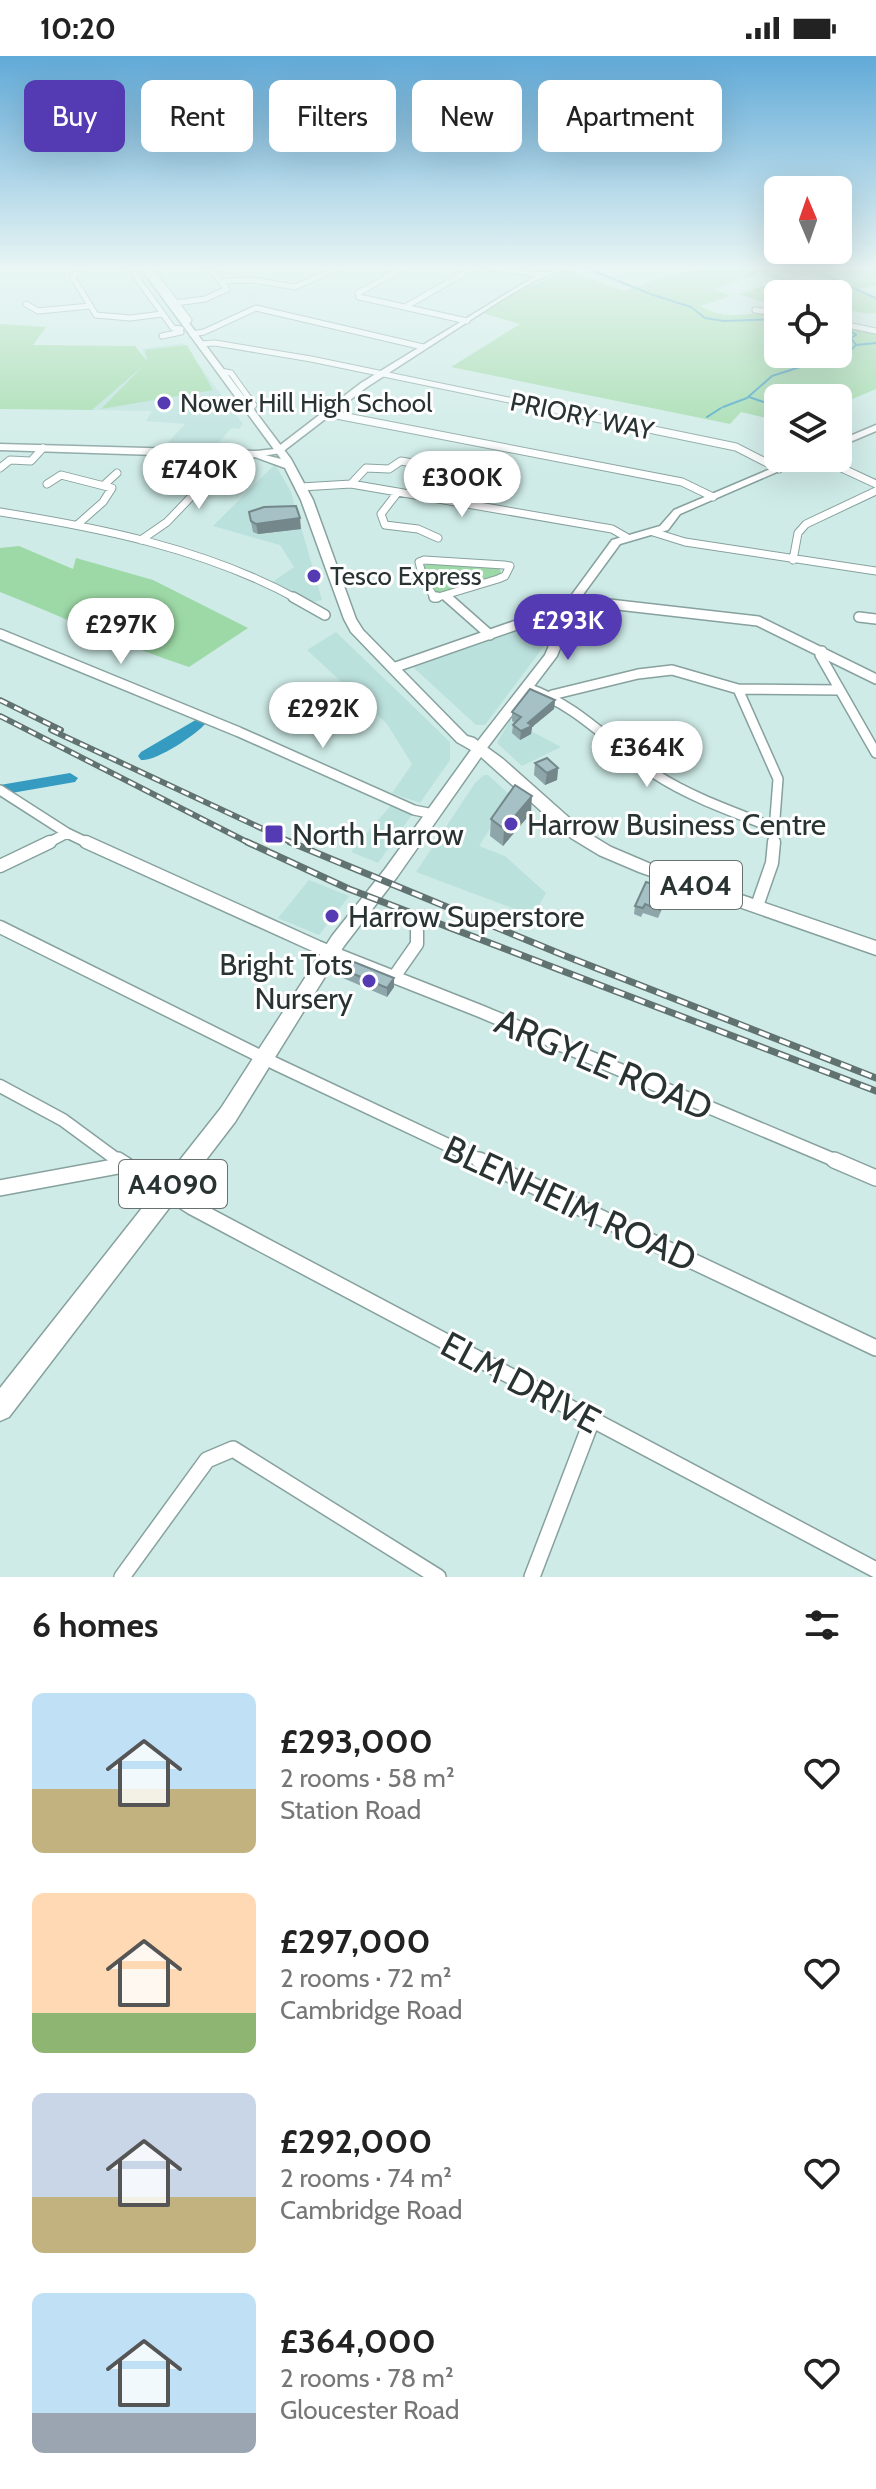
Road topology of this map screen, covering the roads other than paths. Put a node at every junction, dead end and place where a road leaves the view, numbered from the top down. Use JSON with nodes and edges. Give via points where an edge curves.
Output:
{"nodes":[{"id":1,"x":191,"y":338,"type":"edge"},
{"id":2,"x":194,"y":338,"type":"edge"},
{"id":3,"x":384,"y":338,"type":"edge"},
{"id":4,"x":438,"y":338,"type":"edge"},
{"id":5,"x":200,"y":344,"type":"junction"},
{"id":6,"x":423,"y":347,"type":"junction"},
{"id":7,"x":221,"y":371,"type":"junction"},
{"id":8,"x":380,"y":375,"type":"junction"},
{"id":9,"x":226,"y":386,"type":"junction"},
{"id":10,"x":250,"y":410,"type":"junction"},
{"id":11,"x":326,"y":413,"type":"junction"},
{"id":12,"x":876,"y":428,"type":"edge"},
{"id":13,"x":852,"y":438,"type":"edge"},
{"id":14,"x":291,"y":439,"type":"joint"},
{"id":15,"x":0,"y":447,"type":"edge"},
{"id":16,"x":275,"y":447,"type":"junction"},
{"id":17,"x":43,"y":448,"type":"junction"},
{"id":18,"x":232,"y":454,"type":"junction"},
{"id":19,"x":254,"y":455,"type":"junction"},
{"id":20,"x":764,"y":461,"type":"edge"},
{"id":21,"x":286,"y":464,"type":"junction"},
{"id":22,"x":0,"y":468,"type":"edge"},
{"id":23,"x":465,"y":472,"type":"dead end"},
{"id":24,"x":772,"y":472,"type":"edge"},
{"id":25,"x":850,"y":472,"type":"edge"},
{"id":26,"x":117,"y":473,"type":"dead end"},
{"id":27,"x":47,"y":484,"type":"dead end"},
{"id":28,"x":105,"y":484,"type":"junction"},
{"id":29,"x":351,"y":484,"type":"junction"},
{"id":30,"x":876,"y":484,"type":"edge"},
{"id":31,"x":301,"y":487,"type":"junction"},
{"id":32,"x":876,"y":491,"type":"edge"},
{"id":33,"x":398,"y":492,"type":"junction"},
{"id":34,"x":713,"y":497,"type":"junction"},
{"id":35,"x":0,"y":512,"type":"edge"},
{"id":36,"x":77,"y":525,"type":"junction"},
{"id":37,"x":653,"y":532,"type":"junction"},
{"id":38,"x":626,"y":537,"type":"junction"},
{"id":39,"x":438,"y":538,"type":"dead end"},
{"id":40,"x":141,"y":540,"type":"junction"},
{"id":41,"x":793,"y":560,"type":"junction"},
{"id":42,"x":876,"y":571,"type":"edge"},
{"id":43,"x":447,"y":597,"type":"junction"},
{"id":44,"x":574,"y":600,"type":"junction"},
{"id":45,"x":322,"y":610,"type":"dead end"},
{"id":46,"x":567,"y":613,"type":"junction"},
{"id":47,"x":859,"y":617,"type":"dead end"},
{"id":48,"x":876,"y":619,"type":"edge"},
{"id":49,"x":0,"y":634,"type":"edge"},
{"id":50,"x":490,"y":635,"type":"junction"},
{"id":51,"x":822,"y":651,"type":"junction"},
{"id":52,"x":393,"y":668,"type":"junction"},
{"id":53,"x":876,"y":679,"type":"edge"},
{"id":54,"x":527,"y":688,"type":"junction"},
{"id":55,"x":738,"y":689,"type":"junction"},
{"id":56,"x":839,"y":690,"type":"junction"},
{"id":57,"x":552,"y":695,"type":"junction"},
{"id":58,"x":474,"y":745,"type":"junction"},
{"id":59,"x":876,"y":753,"type":"edge"},
{"id":60,"x":4,"y":793,"type":"edge"},
{"id":61,"x":426,"y":812,"type":"junction"},
{"id":62,"x":774,"y":828,"type":"junction"},
{"id":63,"x":67,"y":833,"type":"junction"},
{"id":64,"x":0,"y":866,"type":"edge"},
{"id":65,"x":757,"y":906,"type":"junction"},
{"id":66,"x":0,"y":927,"type":"edge"},
{"id":67,"x":417,"y":931,"type":"dead end"},
{"id":68,"x":327,"y":948,"type":"junction"},
{"id":69,"x":876,"y":948,"type":"edge"},
{"id":70,"x":394,"y":977,"type":"junction"},
{"id":71,"x":264,"y":1057,"type":"junction"},
{"id":72,"x":0,"y":1086,"type":"edge"},
{"id":73,"x":124,"y":1165,"type":"junction"},
{"id":74,"x":876,"y":1178,"type":"edge"},
{"id":75,"x":0,"y":1188,"type":"edge"},
{"id":76,"x":167,"y":1193,"type":"junction"},
{"id":77,"x":876,"y":1348,"type":"edge"},
{"id":78,"x":0,"y":1408,"type":"edge"},
{"id":79,"x":592,"y":1420,"type":"junction"},
{"id":80,"x":876,"y":1570,"type":"edge"},
{"id":81,"x":122,"y":1577,"type":"edge"},
{"id":82,"x":438,"y":1577,"type":"edge"},
{"id":83,"x":532,"y":1577,"type":"edge"}],
"edges":[{"from":1,"to":9,"type":"main road","number":"A404"},
{"from":2,"to":5,"type":"main road","number":"A404"},
{"from":3,"to":6,"type":"street"},
{"from":4,"to":6,"type":"street"},
{"from":5,"to":7,"type":"main road","number":"A404"},
{"from":5,"to":8,"type":"street","name":"PRIORY WAY","via":[[267,351]]},
{"from":6,"to":8,"type":"street"},
{"from":7,"to":9,"type":"main road","number":"A404"},
{"from":7,"to":10,"type":"street","via":[[231,373],[254,405]]},
{"from":8,"to":11,"type":"street"},
{"from":8,"to":20,"type":"street","name":"PRIORY WAY","via":[[736,447]]},
{"from":9,"to":10,"type":"main road","number":"A404"},
{"from":9,"to":16,"type":"main road","number":"A404"},
{"from":10,"to":16,"type":"main road","number":"A404"},
{"from":11,"to":14,"type":"street"},
{"from":11,"to":34,"type":"street","via":[[682,482]]},
{"from":12,"to":13,"type":"street"},
{"from":14,"to":16,"type":"main road"},
{"from":15,"to":17,"type":"street"},
{"from":16,"to":19,"type":"street"},
{"from":16,"to":21,"type":"main road","number":"A404"},
{"from":17,"to":18,"type":"street"},
{"from":17,"to":22,"type":"street","via":[[31,461],[10,460]]},
{"from":18,"to":19,"type":"street"},
{"from":18,"to":40,"type":"street","via":[[167,522]]},
{"from":19,"to":21,"type":"main road"},
{"from":21,"to":31,"type":"main road","number":"A404"},
{"from":23,"to":29,"type":"street","via":[[399,457],[393,470],[366,468]]},
{"from":24,"to":34,"type":"street"},
{"from":25,"to":30,"type":"street"},
{"from":26,"to":28,"type":"street"},
{"from":27,"to":28,"type":"street","via":[[61,475]]},
{"from":28,"to":36,"type":"street","via":[[112,490],[108,497]]},
{"from":29,"to":31,"type":"street"},
{"from":29,"to":33,"type":"street"},
{"from":31,"to":52,"type":"main road","number":"A404","via":[[350,619]]},
{"from":32,"to":41,"type":"street","via":[[806,524],[798,533]]},
{"from":33,"to":38,"type":"street","via":[[612,529]]},
{"from":33,"to":39,"type":"street","via":[[381,514],[385,525]]},
{"from":34,"to":37,"type":"street","via":[[677,512]]},
{"from":35,"to":36,"type":"street"},
{"from":36,"to":40,"type":"street"},
{"from":37,"to":38,"type":"street"},
{"from":37,"to":41,"type":"street"},
{"from":38,"to":44,"type":"street","via":[[616,542]]},
{"from":40,"to":45,"type":"street","via":[[195,556]]},
{"from":41,"to":42,"type":"street"},
{"from":43,"to":43,"type":"street","via":[[430,594],[419,562],[510,566],[505,576]]},
{"from":43,"to":50,"type":"street"},
{"from":44,"to":46,"type":"street"},
{"from":44,"to":51,"type":"street","via":[[758,621]]},
{"from":46,"to":50,"type":"street","via":[[545,615]]},
{"from":46,"to":54,"type":"street","via":[[554,650]]},
{"from":47,"to":48,"type":"street"},
{"from":49,"to":61,"type":"street"},
{"from":50,"to":52,"type":"street"},
{"from":51,"to":53,"type":"street"},
{"from":51,"to":56,"type":"street"},
{"from":52,"to":58,"type":"main road","number":"A404"},
{"from":54,"to":57,"type":"street"},
{"from":54,"to":58,"type":"street"},
{"from":55,"to":56,"type":"street"},
{"from":55,"to":57,"type":"street","via":[[672,670]]},
{"from":55,"to":62,"type":"street","via":[[778,779]]},
{"from":56,"to":59,"type":"street"},
{"from":57,"to":62,"type":"street","via":[[654,774]]},
{"from":58,"to":61,"type":"main road","number":"A4090"},
{"from":58,"to":65,"type":"main road","number":"A404","via":[[556,818],[605,851]]},
{"from":60,"to":63,"type":"street","name":"ARGYLE ROAD"},
{"from":61,"to":68,"type":"main road","number":"A4090"},
{"from":62,"to":65,"type":"street","via":[[772,863]]},
{"from":63,"to":64,"type":"street"},
{"from":63,"to":68,"type":"street","name":"ARGYLE ROAD"},
{"from":65,"to":69,"type":"main road","number":"A404"},
{"from":66,"to":71,"type":"street","name":"BLENHEIM ROAD"},
{"from":67,"to":70,"type":"street","via":[[417,944]]},
{"from":68,"to":70,"type":"street","name":"ARGYLE ROAD"},
{"from":68,"to":71,"type":"main road","number":"A4090"},
{"from":70,"to":74,"type":"street","name":"ARGYLE ROAD"},
{"from":71,"to":76,"type":"main road","number":"A4090","via":[[228,1115]]},
{"from":71,"to":77,"type":"street","name":"BLENHEIM ROAD"},
{"from":72,"to":73,"type":"street","name":"ELM DRIVE","via":[[63,1120]]},
{"from":73,"to":75,"type":"street"},
{"from":73,"to":76,"type":"street","name":"ELM DRIVE"},
{"from":76,"to":78,"type":"main road","number":"A4090"},
{"from":76,"to":79,"type":"street","name":"ELM DRIVE"},
{"from":79,"to":80,"type":"street","name":"ELM DRIVE"},
{"from":79,"to":83,"type":"street"},
{"from":81,"to":82,"type":"street","via":[[207,1460],[233,1449]]}]}
